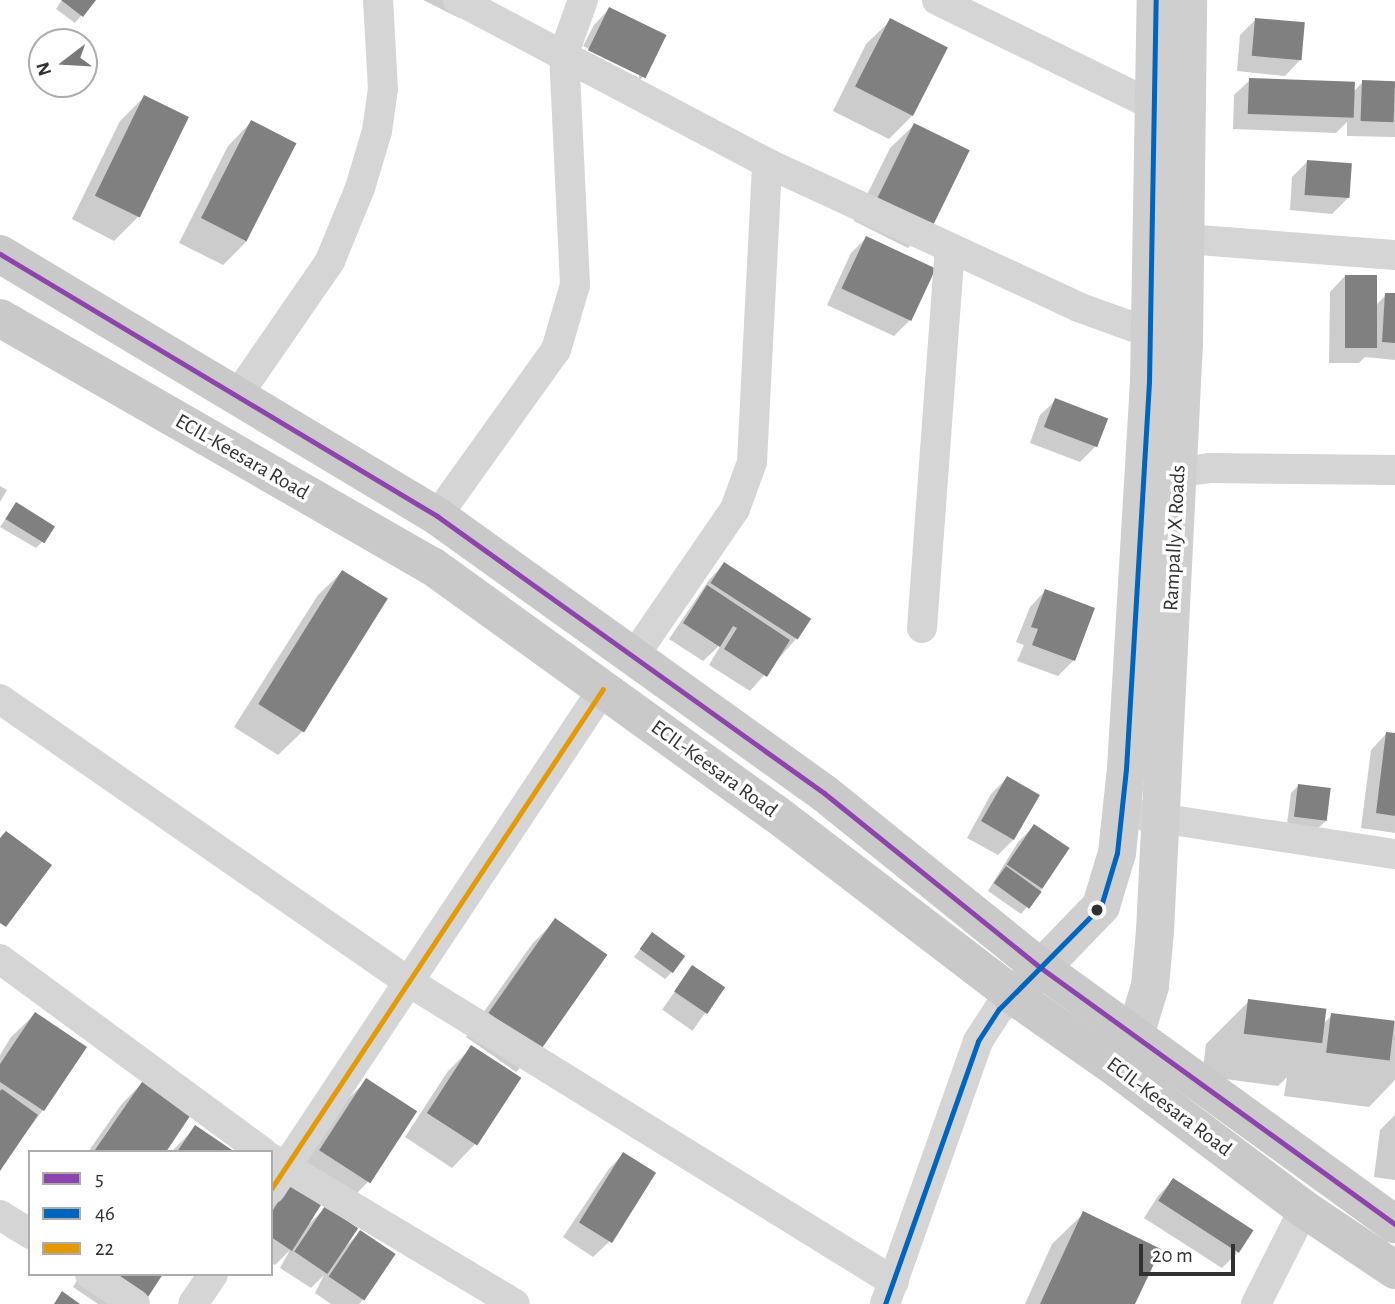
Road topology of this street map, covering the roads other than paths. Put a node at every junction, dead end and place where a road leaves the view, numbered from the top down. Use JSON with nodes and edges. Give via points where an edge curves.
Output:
{"nodes":[{"id":1,"x":378,"y":0,"type":"edge"},
{"id":2,"x":458,"y":0,"type":"edge"},
{"id":3,"x":583,"y":0,"type":"edge"},
{"id":4,"x":937,"y":0,"type":"edge"},
{"id":5,"x":1156,"y":0,"type":"edge"},
{"id":6,"x":1188,"y":0,"type":"edge"},
{"id":7,"x":564,"y":53,"type":"junction"},
{"id":8,"x":1154,"y":106,"type":"junction"},
{"id":9,"x":767,"y":163,"type":"junction"},
{"id":10,"x":1186,"y":239,"type":"junction"},
{"id":11,"x":950,"y":248,"type":"junction"},
{"id":12,"x":0,"y":254,"type":"edge"},
{"id":13,"x":1395,"y":255,"type":"edge"},
{"id":14,"x":0,"y":318,"type":"edge"},
{"id":15,"x":1150,"y":333,"type":"junction"},
{"id":16,"x":237,"y":396,"type":"junction"},
{"id":17,"x":1395,"y":470,"type":"edge"},
{"id":18,"x":1179,"y":472,"type":"junction"},
{"id":19,"x":437,"y":516,"type":"junction"},
{"id":20,"x":922,"y":628,"type":"dead end"},
{"id":21,"x":634,"y":656,"type":"junction"},
{"id":22,"x":603,"y":689,"type":"junction"},
{"id":23,"x":0,"y":699,"type":"edge"},
{"id":24,"x":1121,"y":813,"type":"junction"},
{"id":25,"x":1161,"y":818,"type":"junction"},
{"id":26,"x":1395,"y":854,"type":"edge"},
{"id":27,"x":0,"y":959,"type":"edge"},
{"id":28,"x":1041,"y":968,"type":"junction"},
{"id":29,"x":409,"y":982,"type":"junction"},
{"id":30,"x":1014,"y":996,"type":"junction"},
{"id":31,"x":1135,"y":1035,"type":"junction"},
{"id":32,"x":1119,"y":1070,"type":"junction"},
{"id":33,"x":251,"y":1150,"type":"edge"},
{"id":34,"x":273,"y":1167,"type":"edge"},
{"id":35,"x":1304,"y":1209,"type":"junction"},
{"id":36,"x":0,"y":1215,"type":"edge"},
{"id":37,"x":1395,"y":1224,"type":"edge"},
{"id":38,"x":28,"y":1233,"type":"edge"},
{"id":39,"x":1395,"y":1270,"type":"edge"},
{"id":40,"x":93,"y":1276,"type":"edge"},
{"id":41,"x":212,"y":1276,"type":"edge"},
{"id":42,"x":890,"y":1293,"type":"edge"},
{"id":43,"x":135,"y":1304,"type":"edge"},
{"id":44,"x":193,"y":1304,"type":"edge"},
{"id":45,"x":515,"y":1304,"type":"edge"},
{"id":46,"x":1256,"y":1304,"type":"edge"}],
"edges":[{"from":1,"to":16,"type":"street","via":[[383,89],[377,131],[360,188],[330,261]]},
{"from":2,"to":7,"type":"street"},
{"from":3,"to":7,"type":"street"},
{"from":4,"to":8,"type":"street"},
{"from":5,"to":8,"type":"main road","name":"Rampally X Roads"},
{"from":6,"to":10,"type":"main road","name":"Rampally X Roads"},
{"from":7,"to":9,"type":"street"},
{"from":7,"to":19,"type":"street","via":[[575,285],[556,350]]},
{"from":8,"to":15,"type":"main road","name":"Rampally X Roads"},
{"from":9,"to":11,"type":"street"},
{"from":9,"to":21,"type":"street","via":[[752,462],[735,509]]},
{"from":10,"to":13,"type":"street"},
{"from":10,"to":18,"type":"main road","name":"Rampally X Roads"},
{"from":11,"to":15,"type":"street","via":[[1078,307]]},
{"from":11,"to":20,"type":"street"},
{"from":12,"to":16,"type":"main road","name":"ECIL-Keesara Road"},
{"from":14,"to":22,"type":"main road","name":"ECIL-Keesara Road","via":[[432,566]]},
{"from":15,"to":24,"type":"main road","name":"Rampally X Roads"},
{"from":16,"to":19,"type":"main road","name":"ECIL-Keesara Road"},
{"from":17,"to":18,"type":"street","via":[[1210,468]]},
{"from":18,"to":25,"type":"main road","name":"Rampally X Roads"},
{"from":19,"to":21,"type":"main road","name":"ECIL-Keesara Road"},
{"from":21,"to":28,"type":"main road","name":"ECIL-Keesara Road","via":[[824,793]]},
{"from":22,"to":29,"type":"street"},
{"from":22,"to":30,"type":"main road","name":"ECIL-Keesara Road","via":[[775,813]]},
{"from":23,"to":29,"type":"street"},
{"from":24,"to":25,"type":"street"},
{"from":24,"to":28,"type":"main road","name":"Rampally X Roads","via":[[1117,853],[1101,906]]},
{"from":25,"to":26,"type":"street"},
{"from":25,"to":31,"type":"main road","name":"Rampally X Roads","via":[[1150,986]]},
{"from":27,"to":33,"type":"street"},
{"from":28,"to":30,"type":"main road","name":"Rampally X Roads"},
{"from":28,"to":31,"type":"main road","name":"ECIL-Keesara Road"},
{"from":29,"to":34,"type":"street"},
{"from":29,"to":42,"type":"street"},
{"from":30,"to":32,"type":"main road","name":"ECIL-Keesara Road"},
{"from":30,"to":42,"type":"street","via":[[999,1009],[978,1041]]},
{"from":31,"to":32,"type":"main road","name":"Rampally X Roads"},
{"from":31,"to":37,"type":"main road","name":"ECIL-Keesara Road"},
{"from":32,"to":35,"type":"main road","name":"ECIL-Keesara Road"},
{"from":34,"to":45,"type":"street"},
{"from":35,"to":39,"type":"main road","name":"ECIL-Keesara Road"},
{"from":35,"to":46,"type":"street"},
{"from":36,"to":38,"type":"street"},
{"from":40,"to":43,"type":"street"},
{"from":41,"to":44,"type":"street"}]}
